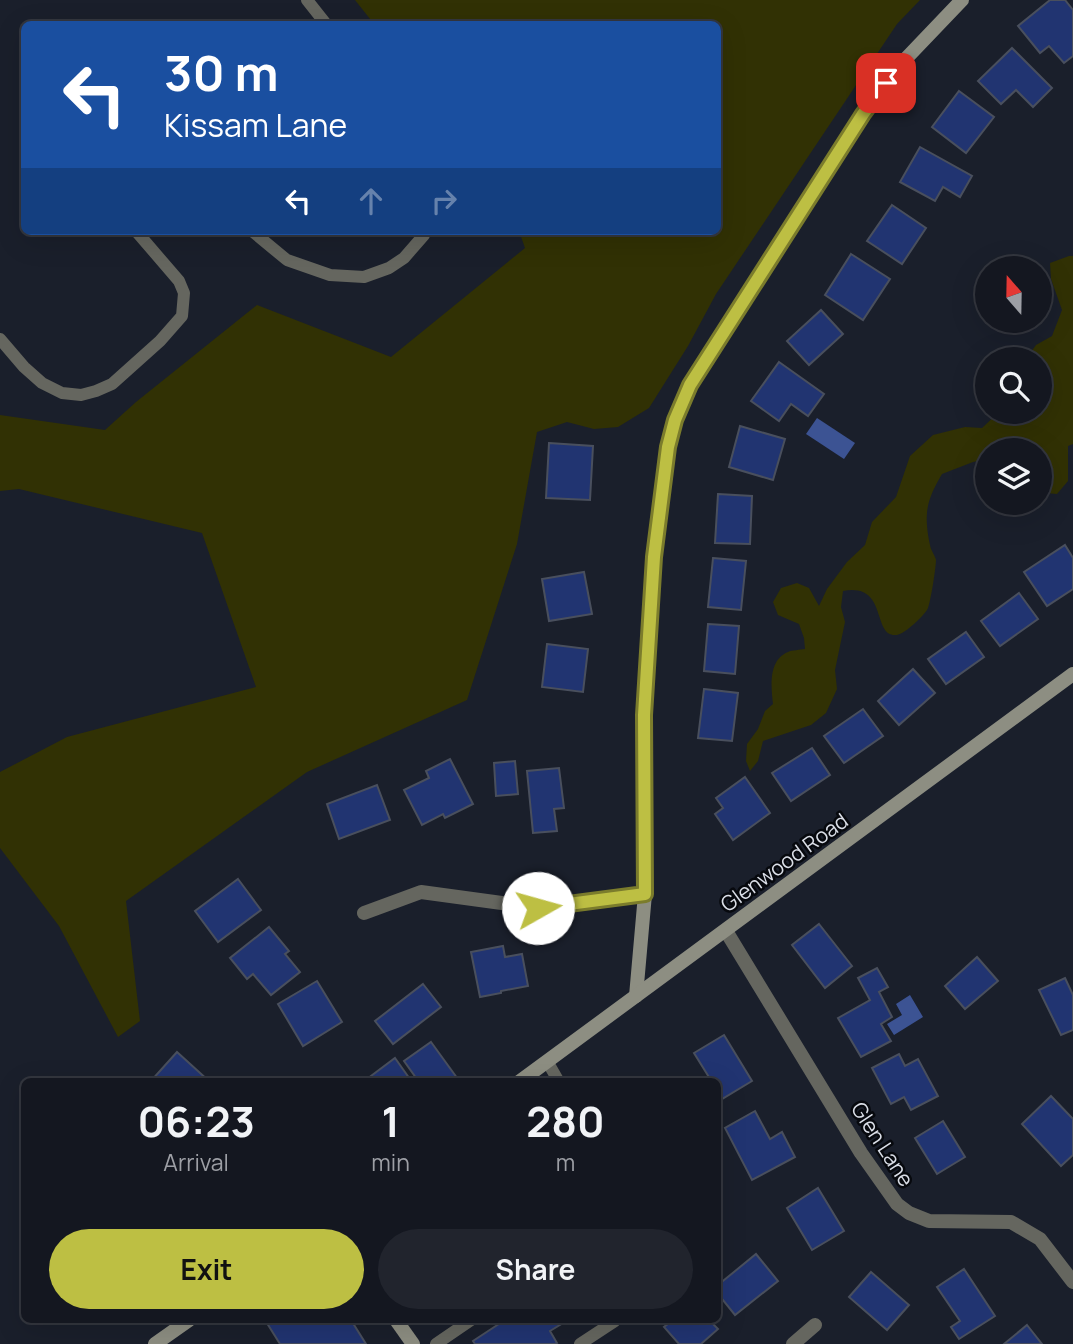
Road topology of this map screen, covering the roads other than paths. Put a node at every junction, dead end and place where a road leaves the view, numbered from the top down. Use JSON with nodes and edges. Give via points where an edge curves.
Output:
{"nodes":[{"id":1,"x":307,"y":0,"type":"edge"},
{"id":2,"x":961,"y":0,"type":"edge"},
{"id":3,"x":324,"y":21,"type":"edge"},
{"id":4,"x":139,"y":235,"type":"edge"},
{"id":5,"x":258,"y":235,"type":"edge"},
{"id":6,"x":424,"y":235,"type":"edge"},
{"id":7,"x":0,"y":339,"type":"edge"},
{"id":8,"x":1073,"y":674,"type":"edge"},
{"id":9,"x":645,"y":894,"type":"junction"},
{"id":10,"x":364,"y":913,"type":"dead end"},
{"id":11,"x":726,"y":931,"type":"junction"},
{"id":12,"x":636,"y":996,"type":"junction"},
{"id":13,"x":547,"y":1061,"type":"junction"},
{"id":14,"x":524,"y":1078,"type":"edge"},
{"id":15,"x":557,"y":1078,"type":"edge"},
{"id":16,"x":1073,"y":1282,"type":"edge"},
{"id":17,"x":185,"y":1323,"type":"edge"},
{"id":18,"x":398,"y":1323,"type":"edge"},
{"id":19,"x":467,"y":1323,"type":"edge"},
{"id":20,"x":612,"y":1323,"type":"edge"},
{"id":21,"x":815,"y":1325,"type":"dead end"},
{"id":22,"x":155,"y":1344,"type":"edge"},
{"id":23,"x":413,"y":1344,"type":"edge"},
{"id":24,"x":436,"y":1344,"type":"edge"},
{"id":25,"x":580,"y":1344,"type":"edge"},
{"id":26,"x":793,"y":1344,"type":"edge"}],
"edges":[{"from":1,"to":3,"type":"lane"},
{"from":2,"to":9,"type":"street","via":[[897,68],[863,114],[690,385],[675,420],[654,557],[644,715]]},
{"from":4,"to":7,"type":"lane","via":[[179,281],[184,293],[182,316],[112,384],[81,395],[62,393],[24,367]]},
{"from":5,"to":6,"type":"lane","via":[[287,260],[330,275],[364,276],[404,258]]},
{"from":8,"to":11,"type":"street","name":"Glenwood Road"},
{"from":9,"to":10,"type":"street","via":[[538,908],[421,892]]},
{"from":9,"to":12,"type":"street"},
{"from":11,"to":12,"type":"street","name":"Glenwood Road"},
{"from":11,"to":16,"type":"street","name":"Glen Lane","via":[[897,1204],[929,1220],[1011,1222],[1040,1239]]},
{"from":12,"to":13,"type":"street","name":"Glenwood Road"},
{"from":13,"to":14,"type":"street","name":"Glenwood Road"},
{"from":13,"to":15,"type":"lane"},
{"from":17,"to":22,"type":"street"},
{"from":18,"to":23,"type":"street"},
{"from":19,"to":24,"type":"lane"},
{"from":20,"to":25,"type":"lane"},
{"from":21,"to":26,"type":"street"}]}
